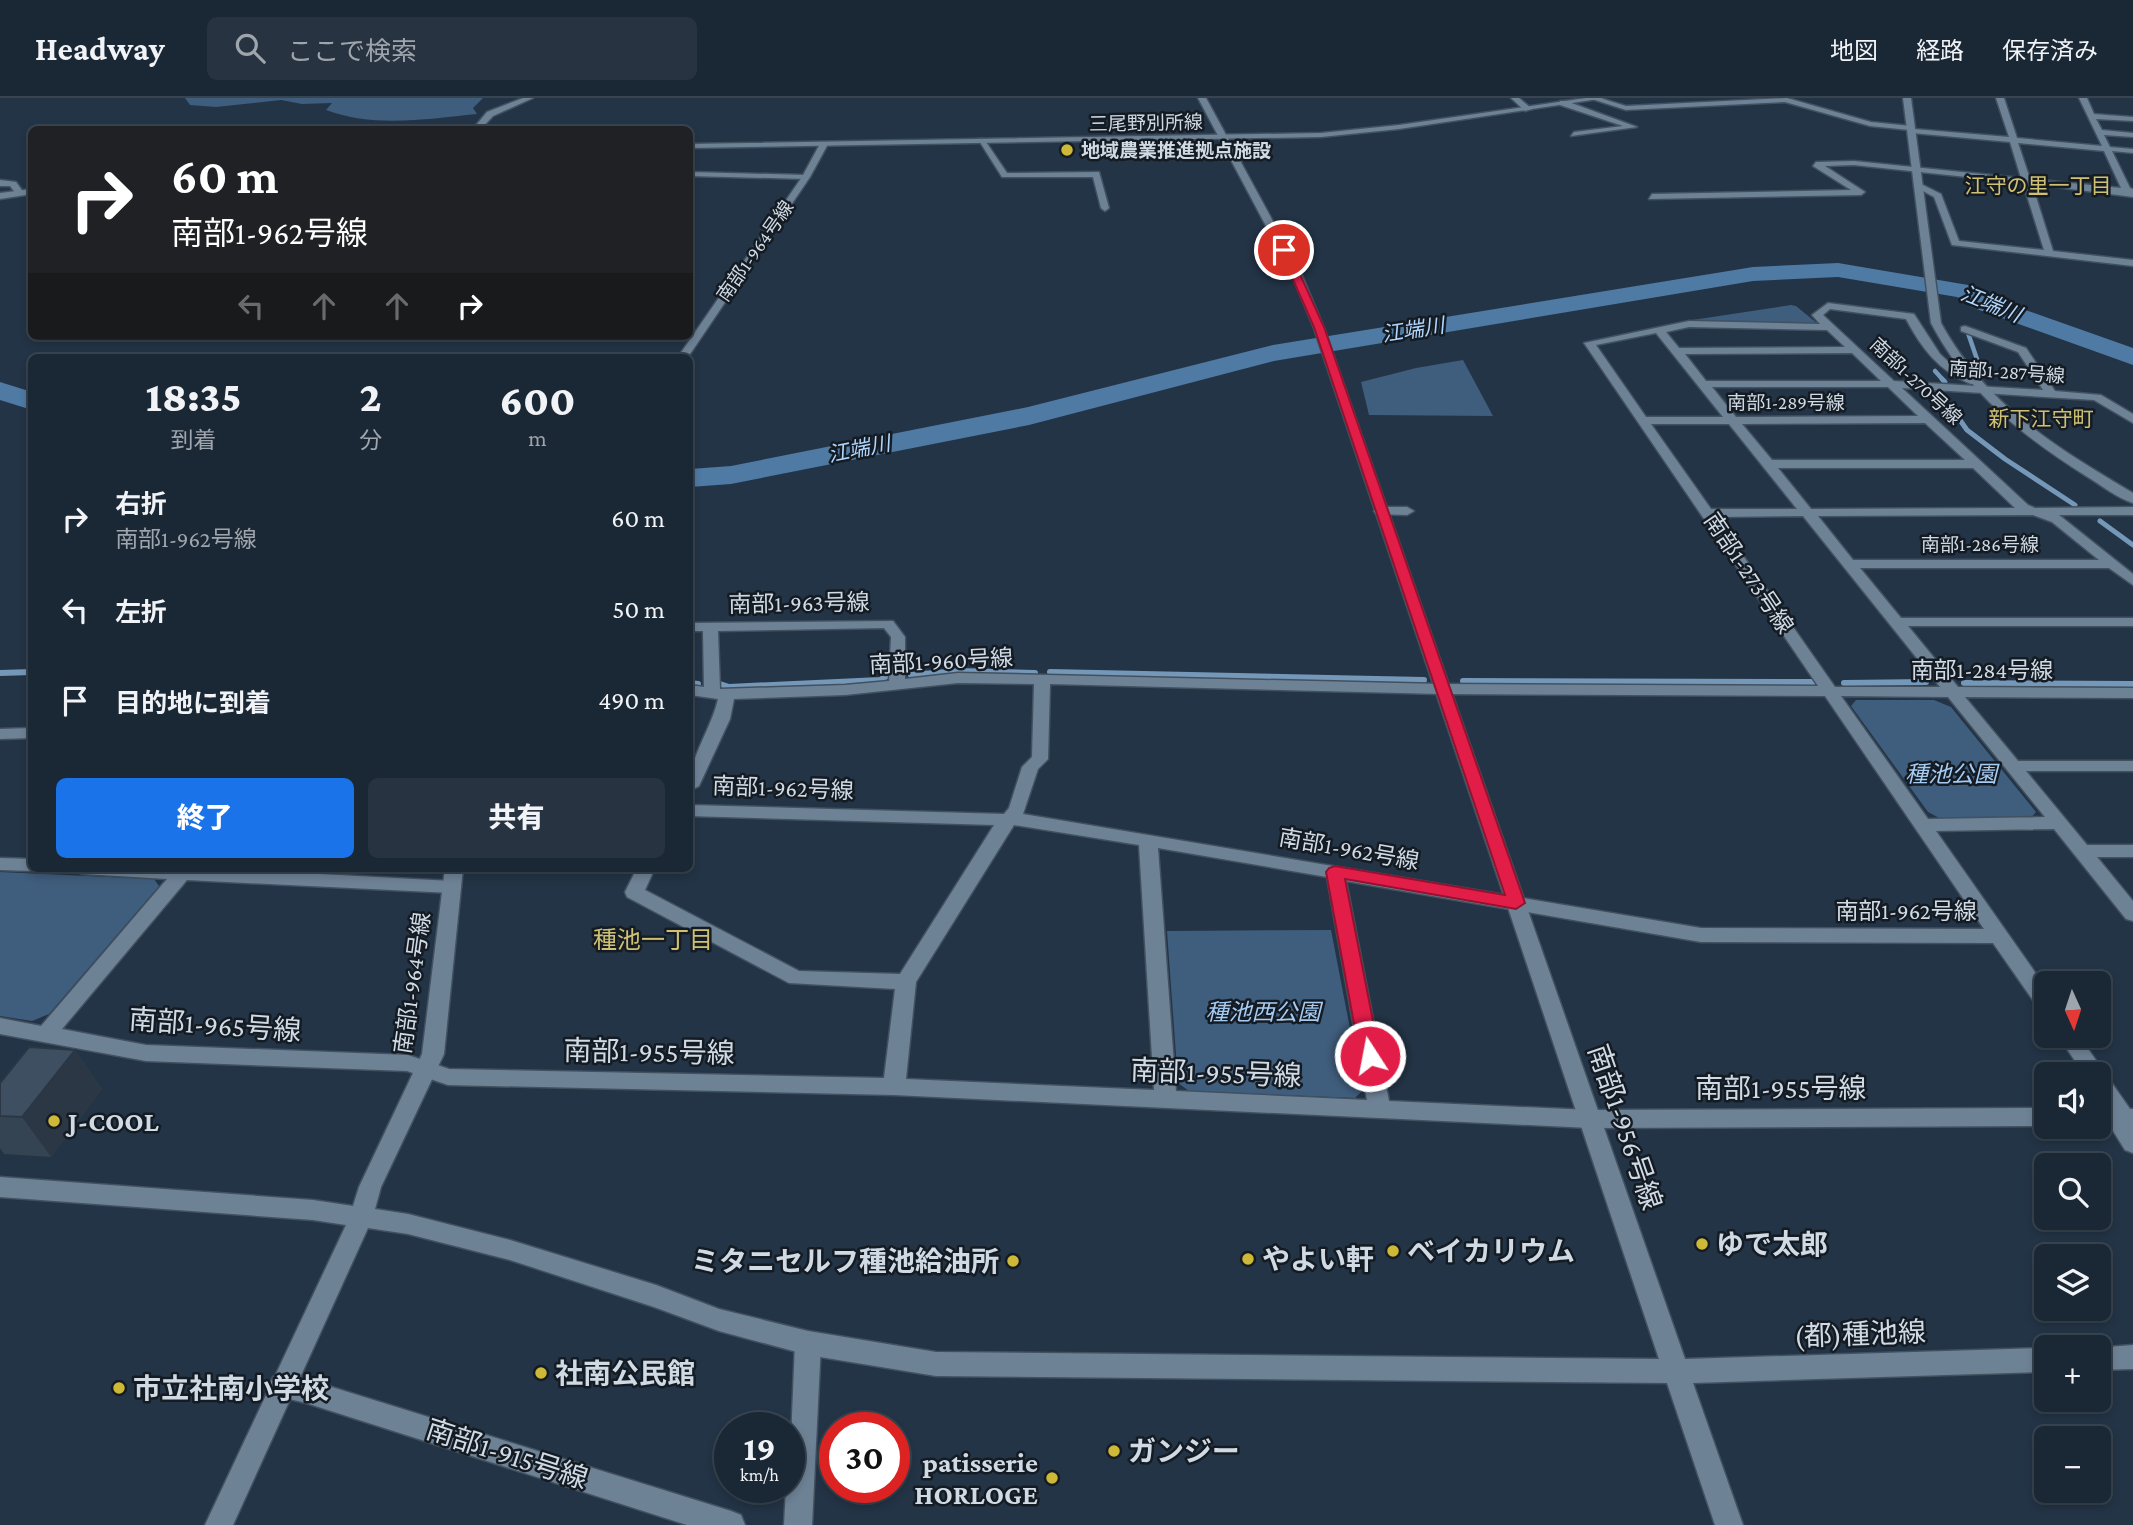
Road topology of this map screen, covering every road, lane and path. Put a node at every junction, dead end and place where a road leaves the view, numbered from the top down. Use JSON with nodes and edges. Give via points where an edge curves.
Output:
{"nodes":[{"id":1,"x":529,"y":98,"type":"edge"},
{"id":2,"x":1202,"y":98,"type":"edge"},
{"id":3,"x":1515,"y":98,"type":"edge"},
{"id":4,"x":1599,"y":98,"type":"edge"},
{"id":5,"x":1678,"y":98,"type":"edge"},
{"id":6,"x":1833,"y":98,"type":"edge"},
{"id":7,"x":1907,"y":98,"type":"edge"},
{"id":8,"x":2000,"y":98,"type":"edge"},
{"id":9,"x":2082,"y":98,"type":"edge"},
{"id":10,"x":1782,"y":99,"type":"edge"},
{"id":11,"x":1563,"y":103,"type":"junction"},
{"id":12,"x":1699,"y":105,"type":"junction"},
{"id":13,"x":1528,"y":109,"type":"junction"},
{"id":14,"x":1829,"y":113,"type":"junction"},
{"id":15,"x":2091,"y":116,"type":"junction"},
{"id":16,"x":2133,"y":120,"type":"edge"},
{"id":17,"x":479,"y":126,"type":"edge"},
{"id":18,"x":1912,"y":130,"type":"junction"},
{"id":19,"x":2099,"y":132,"type":"junction"},
{"id":20,"x":1574,"y":134,"type":"dead end"},
{"id":21,"x":2133,"y":135,"type":"edge"},
{"id":22,"x":1223,"y":137,"type":"junction"},
{"id":23,"x":981,"y":141,"type":"junction"},
{"id":24,"x":2014,"y":141,"type":"junction"},
{"id":25,"x":824,"y":144,"type":"junction"},
{"id":26,"x":693,"y":146,"type":"edge"},
{"id":27,"x":2108,"y":150,"type":"junction"},
{"id":28,"x":2133,"y":151,"type":"edge"},
{"id":29,"x":1918,"y":170,"type":"junction"},
{"id":30,"x":693,"y":174,"type":"edge"},
{"id":31,"x":806,"y":177,"type":"junction"},
{"id":32,"x":2026,"y":181,"type":"junction"},
{"id":33,"x":0,"y":183,"type":"edge"},
{"id":34,"x":1918,"y":186,"type":"junction"},
{"id":35,"x":28,"y":191,"type":"edge"},
{"id":36,"x":20,"y":192,"type":"junction"},
{"id":37,"x":2132,"y":193,"type":"edge"},
{"id":38,"x":0,"y":195,"type":"edge"},
{"id":39,"x":1652,"y":197,"type":"dead end"},
{"id":40,"x":1105,"y":208,"type":"dead end"},
{"id":41,"x":2049,"y":252,"type":"junction"},
{"id":42,"x":2133,"y":263,"type":"edge"},
{"id":43,"x":1830,"y":327,"type":"junction"},
{"id":44,"x":1965,"y":329,"type":"dead end"},
{"id":45,"x":1660,"y":331,"type":"junction"},
{"id":46,"x":1855,"y":350,"type":"junction"},
{"id":47,"x":1677,"y":351,"type":"junction"},
{"id":48,"x":685,"y":354,"type":"edge"},
{"id":49,"x":1704,"y":384,"type":"junction"},
{"id":50,"x":1892,"y":384,"type":"junction"},
{"id":51,"x":1978,"y":386,"type":"junction"},
{"id":52,"x":2051,"y":394,"type":"junction"},
{"id":53,"x":1929,"y":419,"type":"junction"},
{"id":54,"x":2133,"y":419,"type":"edge"},
{"id":55,"x":1733,"y":420,"type":"junction"},
{"id":56,"x":1643,"y":421,"type":"junction"},
{"id":57,"x":1769,"y":464,"type":"junction"},
{"id":58,"x":1977,"y":464,"type":"junction"},
{"id":59,"x":2133,"y":499,"type":"edge"},
{"id":60,"x":1381,"y":511,"type":"junction"},
{"id":61,"x":1407,"y":511,"type":"dead end"},
{"id":62,"x":2133,"y":511,"type":"edge"},
{"id":63,"x":1708,"y":513,"type":"junction"},
{"id":64,"x":1807,"y":513,"type":"junction"},
{"id":65,"x":2038,"y":513,"type":"junction"},
{"id":66,"x":1849,"y":564,"type":"junction"},
{"id":67,"x":2111,"y":564,"type":"junction"},
{"id":68,"x":2133,"y":581,"type":"edge"},
{"id":69,"x":1897,"y":622,"type":"junction"},
{"id":70,"x":2133,"y":622,"type":"edge"},
{"id":71,"x":693,"y":627,"type":"edge"},
{"id":72,"x":710,"y":628,"type":"junction"},
{"id":73,"x":1042,"y":679,"type":"junction"},
{"id":74,"x":897,"y":684,"type":"junction"},
{"id":75,"x":1441,"y":689,"type":"junction"},
{"id":76,"x":693,"y":691,"type":"edge"},
{"id":77,"x":1830,"y":691,"type":"junction"},
{"id":78,"x":1953,"y":692,"type":"junction"},
{"id":79,"x":720,"y":693,"type":"junction"},
{"id":80,"x":2133,"y":693,"type":"edge"},
{"id":81,"x":28,"y":733,"type":"edge"},
{"id":82,"x":0,"y":734,"type":"edge"},
{"id":83,"x":2013,"y":766,"type":"junction"},
{"id":84,"x":2133,"y":766,"type":"edge"},
{"id":85,"x":693,"y":780,"type":"edge"},
{"id":86,"x":693,"y":810,"type":"edge"},
{"id":87,"x":1011,"y":818,"type":"junction"},
{"id":88,"x":2060,"y":823,"type":"junction"},
{"id":89,"x":1924,"y":825,"type":"junction"},
{"id":90,"x":1148,"y":840,"type":"junction"},
{"id":91,"x":2082,"y":851,"type":"junction"},
{"id":92,"x":2133,"y":851,"type":"edge"},
{"id":93,"x":0,"y":864,"type":"edge"},
{"id":94,"x":28,"y":865,"type":"edge"},
{"id":95,"x":162,"y":872,"type":"edge"},
{"id":96,"x":644,"y":872,"type":"edge"},
{"id":97,"x":1335,"y":872,"type":"junction"},
{"id":98,"x":182,"y":873,"type":"junction"},
{"id":99,"x":453,"y":877,"type":"edge"},
{"id":100,"x":1516,"y":903,"type":"junction"},
{"id":101,"x":2133,"y":914,"type":"edge"},
{"id":102,"x":1999,"y":936,"type":"junction"},
{"id":103,"x":906,"y":982,"type":"junction"},
{"id":104,"x":2034,"y":987,"type":"edge"},
{"id":105,"x":0,"y":1026,"type":"edge"},
{"id":106,"x":46,"y":1034,"type":"junction"},
{"id":107,"x":427,"y":1070,"type":"junction"},
{"id":108,"x":894,"y":1087,"type":"junction"},
{"id":109,"x":2111,"y":1097,"type":"edge"},
{"id":110,"x":1166,"y":1101,"type":"junction"},
{"id":111,"x":1380,"y":1110,"type":"junction"},
{"id":112,"x":2034,"y":1117,"type":"edge"},
{"id":113,"x":2120,"y":1117,"type":"edge"},
{"id":114,"x":1590,"y":1119,"type":"junction"},
{"id":115,"x":2133,"y":1144,"type":"edge"},
{"id":116,"x":0,"y":1187,"type":"edge"},
{"id":117,"x":361,"y":1217,"type":"junction"},
{"id":118,"x":808,"y":1343,"type":"junction"},
{"id":119,"x":2133,"y":1357,"type":"edge"},
{"id":120,"x":2111,"y":1358,"type":"edge"},
{"id":121,"x":2034,"y":1360,"type":"edge"},
{"id":122,"x":1677,"y":1371,"type":"junction"},
{"id":123,"x":282,"y":1386,"type":"junction"},
{"id":124,"x":219,"y":1525,"type":"edge"},
{"id":125,"x":732,"y":1525,"type":"edge"},
{"id":126,"x":798,"y":1525,"type":"edge"},
{"id":127,"x":1729,"y":1525,"type":"edge"}],
"edges":[{"from":1,"to":17,"type":"street","via":[[490,114]]},
{"from":2,"to":22,"type":"street","name":"南部1-956号線"},
{"from":3,"to":13,"type":"street"},
{"from":4,"to":11,"type":"street","name":"三尾野別所線"},
{"from":4,"to":12,"type":"street","via":[[1626,108]]},
{"from":5,"to":12,"type":"street"},
{"from":6,"to":14,"type":"street","via":[[1833,112]]},
{"from":7,"to":18,"type":"street"},
{"from":8,"to":24,"type":"street"},
{"from":9,"to":15,"type":"street"},
{"from":10,"to":12,"type":"street"},
{"from":10,"to":14,"type":"street"},
{"from":11,"to":13,"type":"street","name":"三尾野別所線"},
{"from":11,"to":20,"type":"street","via":[[1633,127]]},
{"from":13,"to":22,"type":"street","name":"三尾野別所線","via":[[1358,132]]},
{"from":14,"to":18,"type":"street"},
{"from":15,"to":16,"type":"street"},
{"from":15,"to":19,"type":"street"},
{"from":18,"to":24,"type":"street"},
{"from":18,"to":29,"type":"street"},
{"from":19,"to":21,"type":"street"},
{"from":19,"to":27,"type":"street"},
{"from":22,"to":23,"type":"street","name":"三尾野別所線"},
{"from":22,"to":60,"type":"street","name":"南部1-956号線","via":[[1296,273],[1319,327]]},
{"from":23,"to":25,"type":"street","name":"三尾野別所線"},
{"from":23,"to":40,"type":"street","via":[[1005,175],[1096,174]]},
{"from":24,"to":27,"type":"street"},
{"from":24,"to":32,"type":"street"},
{"from":25,"to":26,"type":"street","name":"三尾野別所線"},
{"from":25,"to":31,"type":"street","name":"南部1-964号線"},
{"from":27,"to":28,"type":"street"},
{"from":27,"to":37,"type":"street"},
{"from":29,"to":32,"type":"street"},
{"from":29,"to":34,"type":"street"},
{"from":29,"to":39,"type":"street","via":[[1816,164],[1861,192]]},
{"from":30,"to":31,"type":"street"},
{"from":31,"to":48,"type":"street","name":"南部1-964号線"},
{"from":32,"to":37,"type":"street"},
{"from":32,"to":41,"type":"street"},
{"from":33,"to":36,"type":"street","via":[[13,184]]},
{"from":34,"to":41,"type":"street","via":[[1938,196],[1955,243]]},
{"from":34,"to":51,"type":"street","via":[[1936,317],[1948,349]]},
{"from":35,"to":36,"type":"street"},
{"from":36,"to":38,"type":"street"},
{"from":41,"to":42,"type":"street"},
{"from":43,"to":45,"type":"street","name":"南部1-273号線","via":[[1689,324]]},
{"from":43,"to":46,"type":"street","name":"南部1-270号線"},
{"from":43,"to":51,"type":"street","name":"南部1-270号線","via":[[1817,315],[1828,306],[1910,316],[1940,363]]},
{"from":44,"to":52,"type":"street","via":[[2022,350]]},
{"from":45,"to":47,"type":"street"},
{"from":45,"to":56,"type":"street","name":"南部1-273号線","via":[[1589,343]]},
{"from":46,"to":47,"type":"street"},
{"from":46,"to":50,"type":"street","name":"南部1-270号線"},
{"from":47,"to":49,"type":"street"},
{"from":49,"to":50,"type":"street","name":"南部1-287号線"},
{"from":49,"to":55,"type":"street"},
{"from":50,"to":51,"type":"street","name":"南部1-287号線"},
{"from":50,"to":53,"type":"street","name":"南部1-270号線"},
{"from":51,"to":52,"type":"street","name":"南部1-287号線"},
{"from":51,"to":59,"type":"street","via":[[2050,446]]},
{"from":52,"to":54,"type":"street","name":"南部1-287号線","via":[[2097,397]]},
{"from":53,"to":55,"type":"street","name":"南部1-289号線"},
{"from":53,"to":58,"type":"street","name":"南部1-270号線"},
{"from":55,"to":56,"type":"street","name":"南部1-289号線"},
{"from":55,"to":57,"type":"street"},
{"from":56,"to":63,"type":"street","name":"南部1-273号線"},
{"from":57,"to":58,"type":"street"},
{"from":57,"to":64,"type":"street"},
{"from":58,"to":65,"type":"street","name":"南部1-270号線","via":[[2023,508]]},
{"from":60,"to":61,"type":"street"},
{"from":60,"to":75,"type":"street","name":"南部1-956号線"},
{"from":62,"to":65,"type":"street"},
{"from":63,"to":64,"type":"street"},
{"from":63,"to":77,"type":"street","name":"南部1-273号線"},
{"from":64,"to":65,"type":"street"},
{"from":64,"to":66,"type":"street"},
{"from":65,"to":67,"type":"street","name":"南部1-270号線","via":[[2057,519]]},
{"from":66,"to":67,"type":"street","name":"南部1-286号線"},
{"from":66,"to":69,"type":"street"},
{"from":67,"to":68,"type":"street","name":"南部1-270号線"},
{"from":69,"to":70,"type":"street"},
{"from":69,"to":78,"type":"street"},
{"from":71,"to":72,"type":"street","name":"南部1-963号線"},
{"from":72,"to":74,"type":"street","name":"南部1-963号線","via":[[888,624],[898,637]]},
{"from":72,"to":79,"type":"street"},
{"from":73,"to":74,"type":"street","name":"南部1-960号線","via":[[958,678]]},
{"from":73,"to":75,"type":"street","name":"南部1-284号線"},
{"from":73,"to":87,"type":"street","name":"南部1-960号線","via":[[1040,759],[1030,767]]},
{"from":74,"to":79,"type":"street","name":"南部1-960号線"},
{"from":75,"to":77,"type":"street","name":"南部1-284号線"},
{"from":75,"to":100,"type":"street","name":"南部1-956号線"},
{"from":76,"to":79,"type":"street","name":"南部1-960号線"},
{"from":77,"to":78,"type":"street","name":"南部1-284号線"},
{"from":77,"to":89,"type":"street","name":"南部1-273号線"},
{"from":78,"to":80,"type":"street","name":"南部1-284号線"},
{"from":78,"to":83,"type":"street"},
{"from":79,"to":85,"type":"street","via":[[722,719]]},
{"from":81,"to":82,"type":"street"},
{"from":83,"to":84,"type":"street"},
{"from":83,"to":88,"type":"street"},
{"from":86,"to":87,"type":"street","name":"南部1-962号線"},
{"from":87,"to":90,"type":"street","name":"南部1-962号線"},
{"from":87,"to":103,"type":"street","name":"南部1-960号線"},
{"from":88,"to":89,"type":"street"},
{"from":88,"to":91,"type":"street"},
{"from":89,"to":102,"type":"street","name":"南部1-273号線"},
{"from":90,"to":97,"type":"street","name":"南部1-962号線"},
{"from":90,"to":110,"type":"street"},
{"from":91,"to":92,"type":"street"},
{"from":91,"to":101,"type":"street"},
{"from":93,"to":94,"type":"street"},
{"from":95,"to":98,"type":"street"},
{"from":96,"to":103,"type":"street","via":[[634,892],[796,978]]},
{"from":97,"to":100,"type":"street","name":"南部1-962号線"},
{"from":97,"to":111,"type":"street"},
{"from":98,"to":99,"type":"street"},
{"from":98,"to":106,"type":"street"},
{"from":99,"to":107,"type":"street","name":"南部1-964号線","via":[[433,1054]]},
{"from":100,"to":102,"type":"street","name":"南部1-962号線","via":[[1701,935]]},
{"from":100,"to":114,"type":"street","name":"南部1-956号線"},
{"from":102,"to":104,"type":"street","name":"南部1-273号線"},
{"from":103,"to":108,"type":"street","name":"南部1-960号線"},
{"from":105,"to":106,"type":"street","name":"南部1-965号線"},
{"from":106,"to":107,"type":"street","name":"南部1-965号線","via":[[146,1053],[408,1063]]},
{"from":107,"to":108,"type":"street","name":"南部1-955号線","via":[[449,1077]]},
{"from":107,"to":117,"type":"street","name":"南部1-964号線","via":[[370,1187]]},
{"from":108,"to":110,"type":"street","name":"南部1-955号線"},
{"from":109,"to":113,"type":"street"},
{"from":110,"to":111,"type":"street","name":"南部1-955号線"},
{"from":111,"to":114,"type":"street","name":"南部1-955号線"},
{"from":112,"to":114,"type":"street","name":"南部1-955号線"},
{"from":113,"to":115,"type":"street"},
{"from":114,"to":122,"type":"street","name":"南部1-956号線"},
{"from":116,"to":117,"type":"street","name":"(都)種池線"},
{"from":117,"to":118,"type":"street","name":"(都)種池線","via":[[510,1250],[719,1320]]},
{"from":117,"to":123,"type":"street","name":"南部1-964号線"},
{"from":118,"to":122,"type":"street","name":"(都)種池線","via":[[936,1364]]},
{"from":118,"to":126,"type":"street"},
{"from":119,"to":120,"type":"street"},
{"from":121,"to":122,"type":"street","name":"(都)種池線"},
{"from":122,"to":127,"type":"street","name":"南部1-956号線"},
{"from":123,"to":124,"type":"street","name":"南部1-964号線"},
{"from":123,"to":125,"type":"street","name":"南部1-915号線"}]}
